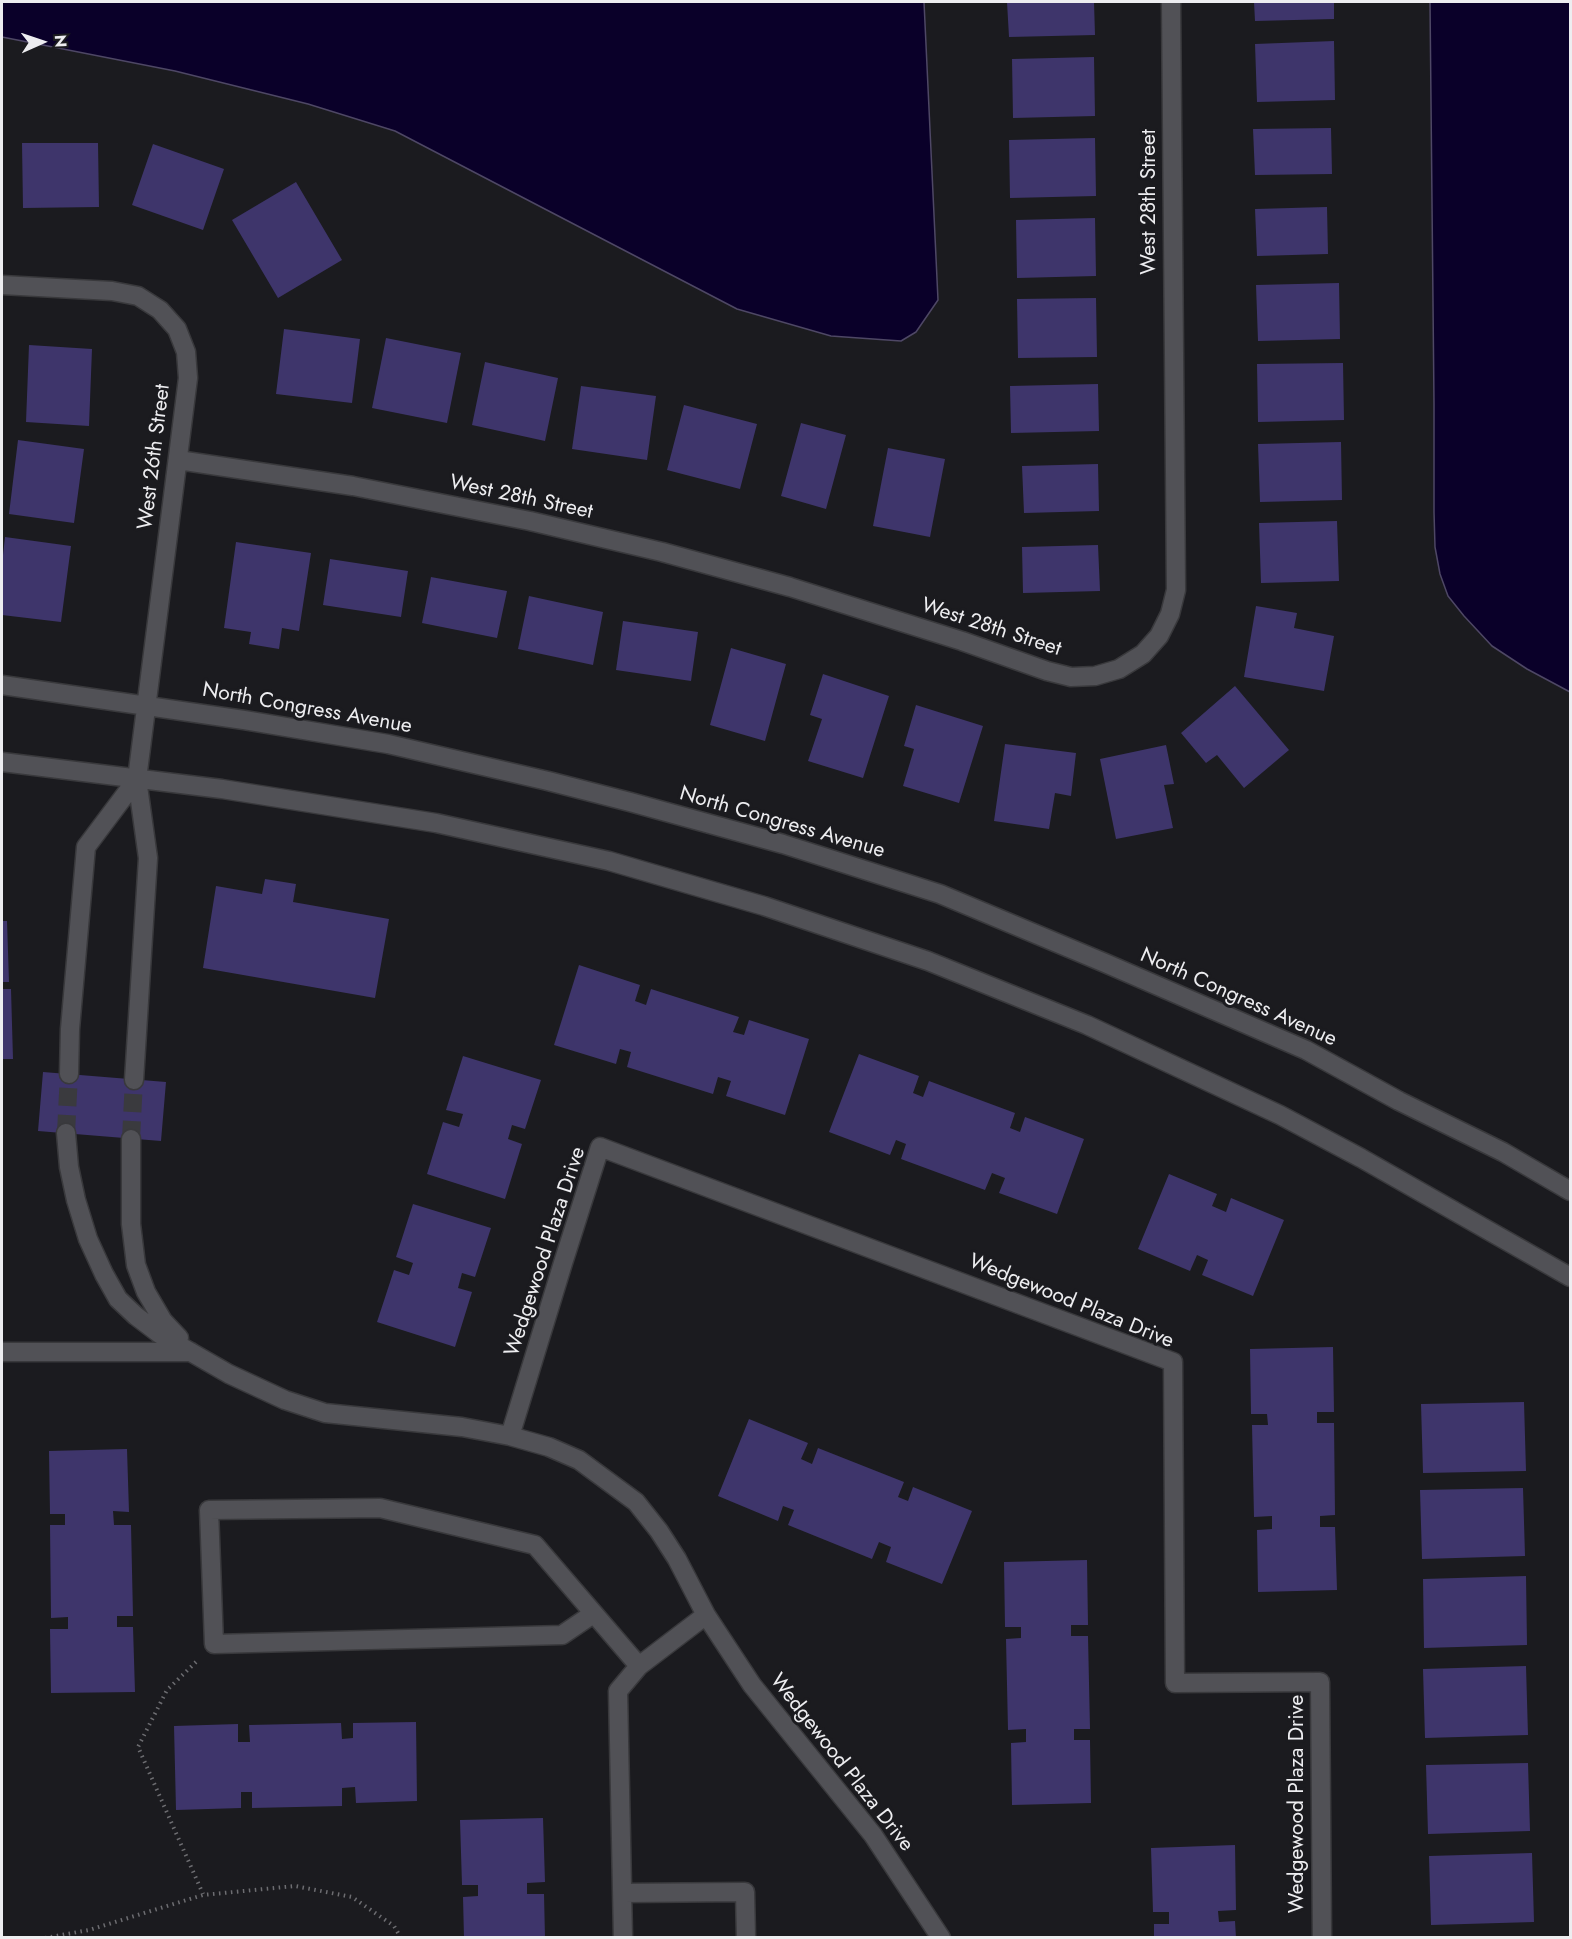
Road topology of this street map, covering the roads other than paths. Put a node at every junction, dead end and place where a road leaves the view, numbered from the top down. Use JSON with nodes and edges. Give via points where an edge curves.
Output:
{"nodes":[{"id":1,"x":1172,"y":2,"type":"edge"},
{"id":2,"x":2,"y":285,"type":"edge"},
{"id":3,"x":178,"y":460,"type":"junction"},
{"id":4,"x":2,"y":685,"type":"edge"},
{"id":5,"x":146,"y":705,"type":"junction"},
{"id":6,"x":2,"y":762,"type":"edge"},
{"id":7,"x":137,"y":779,"type":"junction"},
{"id":8,"x":69,"y":1074,"type":"tunnel mouth"},
{"id":9,"x":134,"y":1080,"type":"tunnel mouth"},
{"id":10,"x":66,"y":1133,"type":"tunnel mouth"},
{"id":11,"x":132,"y":1139,"type":"tunnel mouth"},
{"id":12,"x":1570,"y":1191,"type":"edge"},
{"id":13,"x":1570,"y":1277,"type":"edge"},
{"id":14,"x":2,"y":1352,"type":"edge"},
{"id":15,"x":193,"y":1352,"type":"junction"},
{"id":16,"x":510,"y":1436,"type":"junction"},
{"id":17,"x":593,"y":1614,"type":"junction"},
{"id":18,"x":706,"y":1616,"type":"junction"},
{"id":19,"x":639,"y":1666,"type":"junction"},
{"id":20,"x":623,"y":1893,"type":"junction"},
{"id":21,"x":623,"y":1938,"type":"edge"},
{"id":22,"x":746,"y":1938,"type":"edge"},
{"id":23,"x":941,"y":1938,"type":"edge"},
{"id":24,"x":1322,"y":1938,"type":"edge"}],
"edges":[{"from":1,"to":3,"type":"street","name":"West 28th Street","via":[[1176,590],[1159,636],[1143,654],[1119,669],[1071,677],[790,586],[662,552],[353,486]]},
{"from":2,"to":3,"type":"street","name":"West 26th Street","via":[[112,291],[138,296],[160,310],[177,329],[186,352],[188,378]]},
{"from":3,"to":5,"type":"street","name":"West 26th Street"},
{"from":4,"to":5,"type":"street","name":"North Congress Avenue"},
{"from":5,"to":7,"type":"street","name":"West 26th Street"},
{"from":5,"to":12,"type":"street","name":"North Congress Avenue","via":[[388,744],[548,781],[783,844],[940,894],[1306,1050]]},
{"from":6,"to":7,"type":"street"},
{"from":7,"to":8,"type":"street","via":[[86,847]]},
{"from":7,"to":9,"type":"street","name":"West 26th Street","via":[[148,858]]},
{"from":7,"to":13,"type":"street","via":[[436,823],[609,861],[928,961],[1087,1025],[1280,1115]]},
{"from":10,"to":15,"type":"street","name":"Wedgewood Plaza Drive","via":[[69,1167],[88,1239],[118,1299],[161,1335]]},
{"from":11,"to":15,"type":"street","via":[[131,1224],[136,1265],[146,1293],[163,1321]]},
{"from":14,"to":15,"type":"street"},
{"from":15,"to":16,"type":"street","name":"Wedgewood Plaza Drive","via":[[285,1400],[325,1413],[440,1424]]},
{"from":16,"to":18,"type":"street","name":"Wedgewood Plaza Drive","via":[[579,1460],[636,1502],[677,1559]]},
{"from":16,"to":24,"type":"street","name":"Wedgewood Plaza Drive","via":[[600,1146],[1173,1362],[1175,1683],[1320,1682]]},
{"from":17,"to":17,"type":"street","via":[[535,1545],[380,1508],[209,1510],[213,1644],[562,1635]]},
{"from":17,"to":19,"type":"street"},
{"from":18,"to":19,"type":"street"},
{"from":18,"to":23,"type":"street","name":"Wedgewood Plaza Drive","via":[[752,1685],[873,1835]]},
{"from":19,"to":20,"type":"street","via":[[618,1691]]},
{"from":20,"to":21,"type":"street"},
{"from":20,"to":22,"type":"street","via":[[745,1892]]}]}
